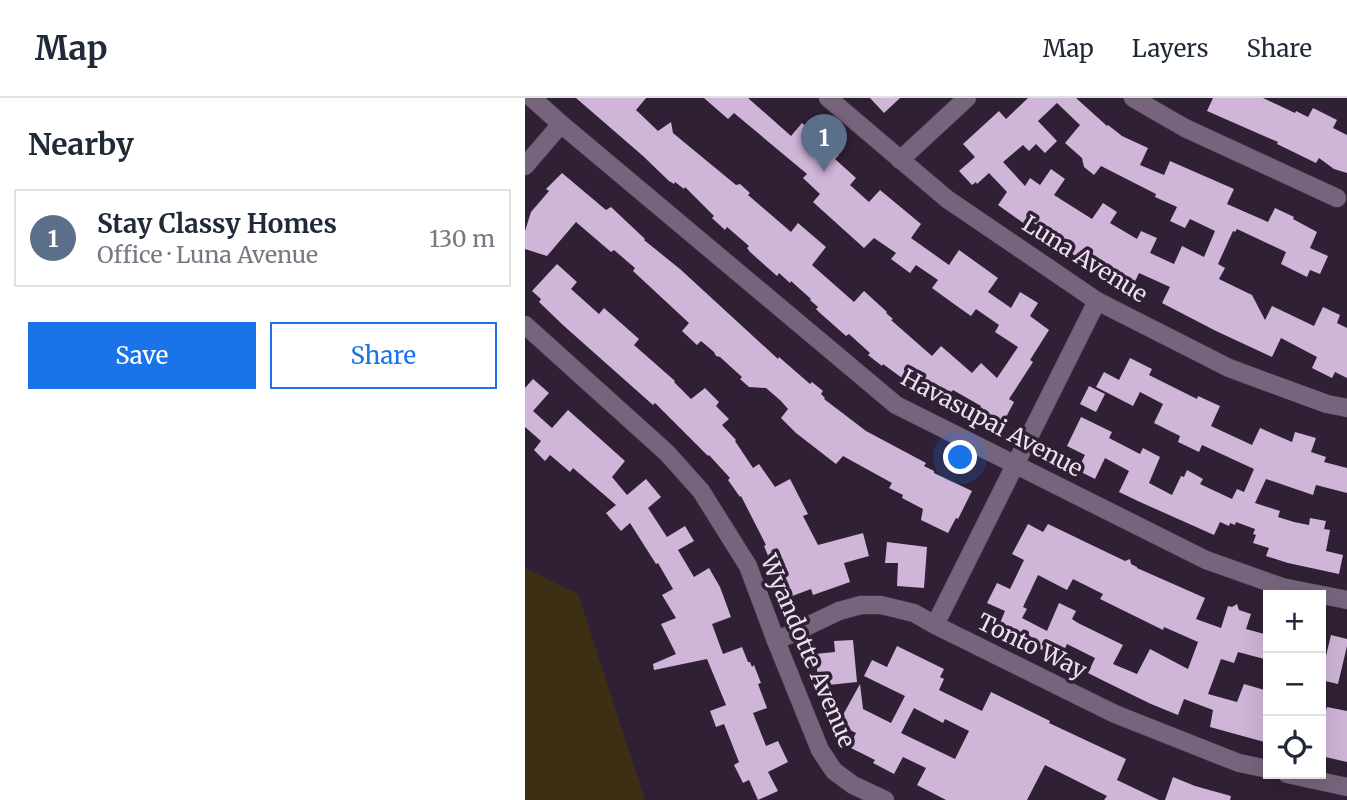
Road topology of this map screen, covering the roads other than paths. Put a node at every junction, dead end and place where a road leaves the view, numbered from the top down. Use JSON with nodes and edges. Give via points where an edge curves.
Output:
{"nodes":[{"id":1,"x":532,"y":98,"type":"edge"},
{"id":2,"x":828,"y":98,"type":"edge"},
{"id":3,"x":967,"y":98,"type":"edge"},
{"id":4,"x":1133,"y":98,"type":"edge"},
{"id":5,"x":561,"y":124,"type":"junction"},
{"id":6,"x":900,"y":160,"type":"junction"},
{"id":7,"x":525,"y":166,"type":"edge"},
{"id":8,"x":1337,"y":198,"type":"dead end"},
{"id":9,"x":1097,"y":301,"type":"junction"},
{"id":10,"x":525,"y":326,"type":"edge"},
{"id":11,"x":1347,"y":408,"type":"edge"},
{"id":12,"x":1014,"y":465,"type":"junction"},
{"id":13,"x":1347,"y":600,"type":"edge"},
{"id":14,"x":935,"y":625,"type":"junction"},
{"id":15,"x":776,"y":640,"type":"junction"},
{"id":16,"x":1263,"y":768,"type":"edge"},
{"id":17,"x":1308,"y":779,"type":"edge"},
{"id":18,"x":1347,"y":788,"type":"edge"},
{"id":19,"x":885,"y":800,"type":"edge"}],
"edges":[{"from":1,"to":5,"type":"street","name":"Havasupai Avenue"},
{"from":2,"to":6,"type":"street","name":"Luna Avenue"},
{"from":3,"to":6,"type":"street"},
{"from":4,"to":8,"type":"street","via":[[1185,128]]},
{"from":5,"to":7,"type":"street"},
{"from":5,"to":12,"type":"street","name":"Havasupai Avenue","via":[[897,405]]},
{"from":6,"to":9,"type":"street","name":"Luna Avenue","via":[[947,199]]},
{"from":9,"to":11,"type":"street","name":"Luna Avenue","via":[[1229,368]]},
{"from":9,"to":12,"type":"street"},
{"from":10,"to":15,"type":"street","name":"Wyandotte Avenue","via":[[667,453],[701,491],[748,566]]},
{"from":12,"to":13,"type":"street","name":"Havasupai Avenue","via":[[1206,560],[1282,587]]},
{"from":12,"to":14,"type":"street"},
{"from":14,"to":15,"type":"street","name":"Tonto Way","via":[[914,613],[861,605]]},
{"from":14,"to":16,"type":"street","name":"Tonto Way","via":[[1115,714],[1239,763]]},
{"from":15,"to":19,"type":"street","name":"Wyandotte Avenue","via":[[820,750],[834,771]]},
{"from":17,"to":18,"type":"street"}]}
